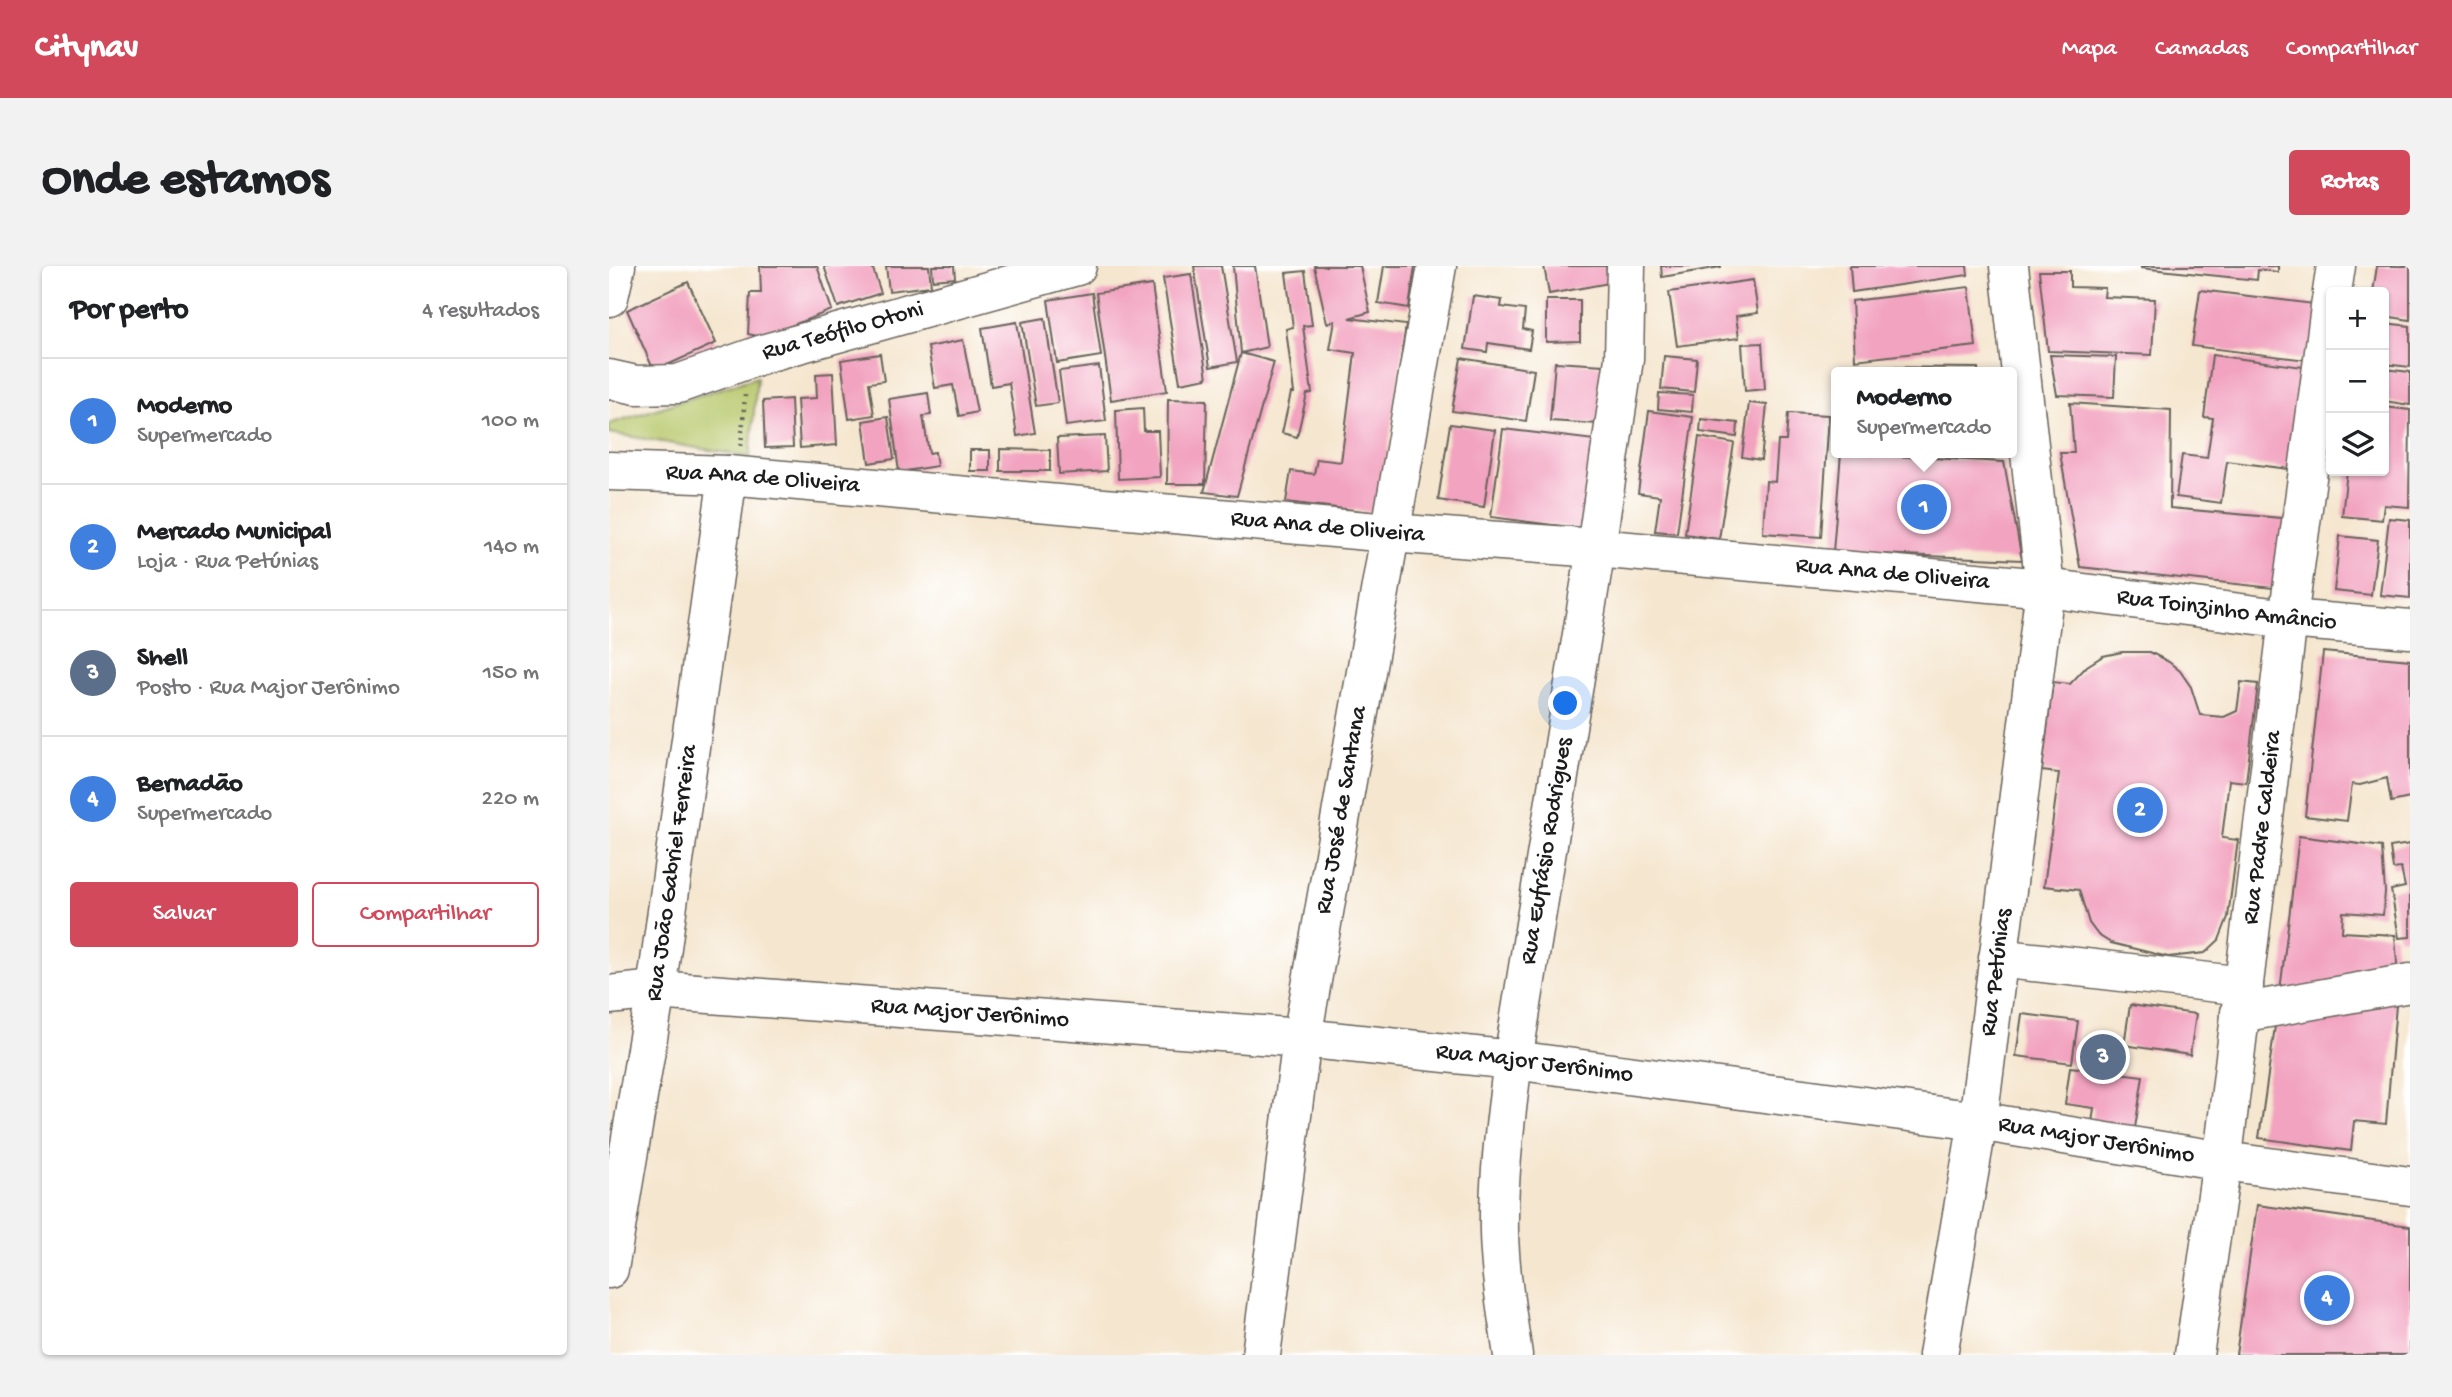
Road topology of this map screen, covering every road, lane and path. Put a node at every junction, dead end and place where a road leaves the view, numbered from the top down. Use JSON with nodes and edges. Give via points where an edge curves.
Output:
{"nodes":[{"id":1,"x":616,"y":266,"type":"edge"},
{"id":2,"x":1077,"y":266,"type":"edge"},
{"id":3,"x":1437,"y":266,"type":"edge"},
{"id":4,"x":1626,"y":266,"type":"edge"},
{"id":5,"x":2009,"y":266,"type":"edge"},
{"id":6,"x":2336,"y":266,"type":"edge"},
{"id":7,"x":2333,"y":287,"type":"edge"},
{"id":8,"x":609,"y":297,"type":"edge"},
{"id":9,"x":2326,"y":337,"type":"edge"},
{"id":10,"x":748,"y":359,"type":"junction"},
{"id":11,"x":609,"y":379,"type":"edge"},
{"id":12,"x":609,"y":471,"type":"edge"},
{"id":13,"x":733,"y":475,"type":"junction"},
{"id":14,"x":1390,"y":533,"type":"junction"},
{"id":15,"x":1596,"y":548,"type":"junction"},
{"id":16,"x":2045,"y":588,"type":"junction"},
{"id":17,"x":2288,"y":619,"type":"junction"},
{"id":18,"x":2410,"y":629,"type":"edge"},
{"id":19,"x":1998,"y":957,"type":"junction"},
{"id":20,"x":2410,"y":983,"type":"edge"},
{"id":21,"x":656,"y":990,"type":"junction"},
{"id":22,"x":609,"y":995,"type":"edge"},
{"id":23,"x":2242,"y":1000,"type":"junction"},
{"id":24,"x":1301,"y":1038,"type":"junction"},
{"id":25,"x":1513,"y":1060,"type":"junction"},
{"id":26,"x":1978,"y":1121,"type":"junction"},
{"id":27,"x":2223,"y":1161,"type":"junction"},
{"id":28,"x":2410,"y":1186,"type":"edge"},
{"id":29,"x":609,"y":1269,"type":"edge"},
{"id":30,"x":1261,"y":1355,"type":"edge"},
{"id":31,"x":1513,"y":1355,"type":"edge"},
{"id":32,"x":1938,"y":1355,"type":"edge"},
{"id":33,"x":2195,"y":1355,"type":"edge"}],
"edges":[{"from":1,"to":8,"type":"street"},
{"from":2,"to":10,"type":"street","name":"Rua Teófilo Otoni"},
{"from":3,"to":14,"type":"street","name":"Rua José de Santana"},
{"from":4,"to":15,"type":"street","name":"Rua Eufrásio Rodrigues","via":[[1623,359]]},
{"from":5,"to":16,"type":"street","name":"Rua Petúnias"},
{"from":6,"to":7,"type":"street"},
{"from":9,"to":17,"type":"street","name":"Rua Padre Caldeira"},
{"from":10,"to":11,"type":"street","name":"Rua Teófilo Otoni","via":[[678,384],[636,385]]},
{"from":10,"to":13,"type":"path"},
{"from":12,"to":13,"type":"street","name":"Rua Ana de Oliveira"},
{"from":13,"to":14,"type":"street","name":"Rua Ana de Oliveira"},
{"from":13,"to":21,"type":"street","name":"Rua João Gabriel Ferreira"},
{"from":14,"to":15,"type":"street","name":"Rua Ana de Oliveira"},
{"from":14,"to":24,"type":"street","name":"Rua José de Santana"},
{"from":15,"to":16,"type":"street","name":"Rua Ana de Oliveira"},
{"from":15,"to":25,"type":"street","name":"Rua Eufrásio Rodrigues"},
{"from":16,"to":17,"type":"street","name":"Rua Toinzinho Amâncio"},
{"from":16,"to":19,"type":"street","name":"Rua Petúnias"},
{"from":17,"to":18,"type":"street","name":"Rua Toinzinho Amâncio"},
{"from":17,"to":23,"type":"street","name":"Rua Padre Caldeira"},
{"from":19,"to":23,"type":"street"},
{"from":19,"to":26,"type":"street","name":"Rua Petúnias"},
{"from":20,"to":23,"type":"street"},
{"from":21,"to":22,"type":"street","name":"Rua Major Jerônimo"},
{"from":21,"to":24,"type":"street","name":"Rua Major Jerônimo"},
{"from":21,"to":29,"type":"street","name":"Rua João Gabriel Ferreira"},
{"from":23,"to":27,"type":"street","name":"Rua Padre Caldeira"},
{"from":24,"to":25,"type":"street","name":"Rua Major Jerônimo"},
{"from":24,"to":30,"type":"street","name":"Rua José de Santana"},
{"from":25,"to":26,"type":"street","name":"Rua Major Jerônimo"},
{"from":25,"to":31,"type":"street","name":"Rua Eufrásio Rodrigues","via":[[1499,1182],[1499,1234]]},
{"from":26,"to":27,"type":"street","name":"Rua Major Jerônimo"},
{"from":26,"to":32,"type":"street","name":"Rua Petúnias"},
{"from":27,"to":28,"type":"street","name":"Rua Major Jerônimo"},
{"from":27,"to":33,"type":"street","name":"Rua Padre Caldeira"}]}
